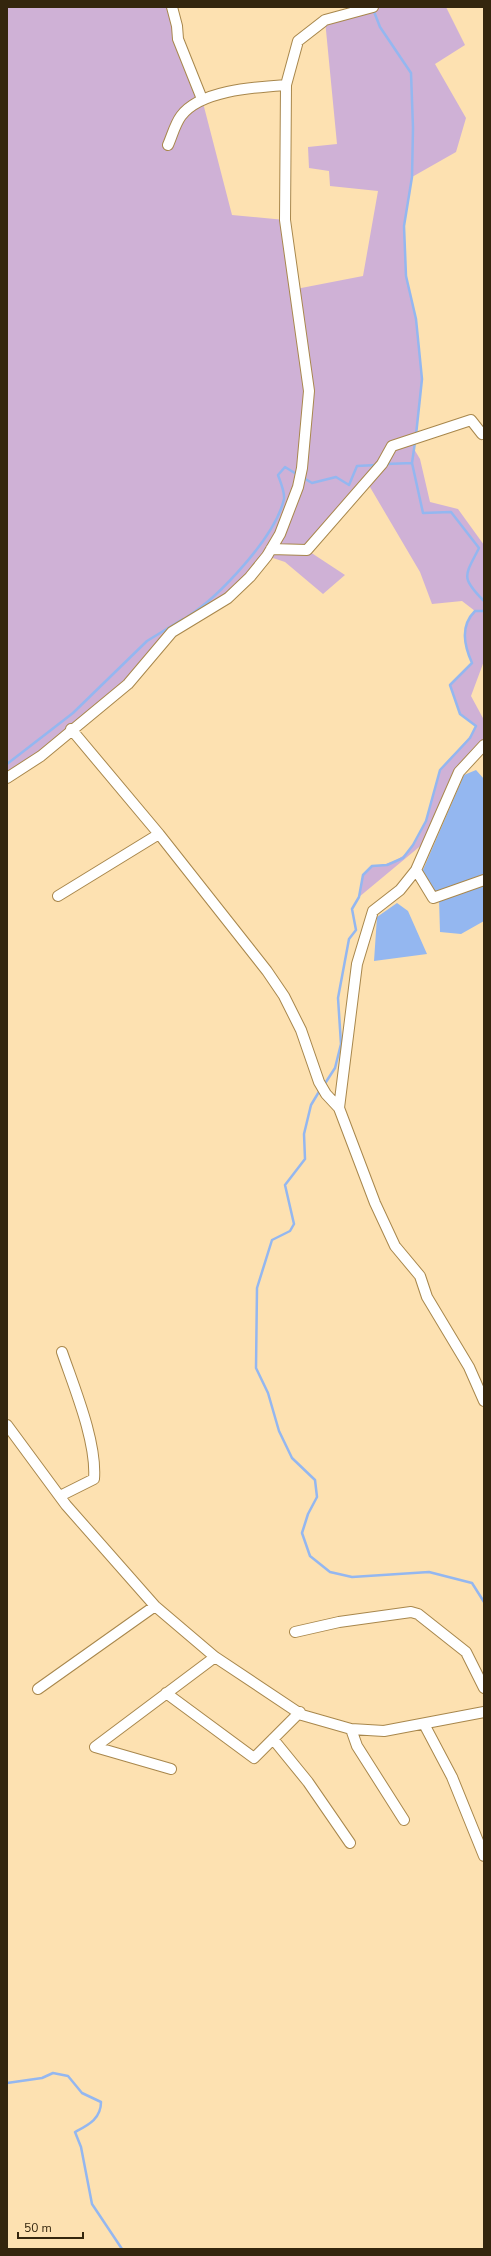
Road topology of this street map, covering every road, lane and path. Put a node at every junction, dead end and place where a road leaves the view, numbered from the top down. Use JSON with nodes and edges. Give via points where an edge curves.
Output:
{"nodes":[{"id":1,"x":172,"y":7,"type":"edge"},
{"id":2,"x":368,"y":9,"type":"edge"},
{"id":3,"x":286,"y":85,"type":"junction"},
{"id":4,"x":202,"y":99,"type":"junction"},
{"id":5,"x":168,"y":145,"type":"dead end"},
{"id":6,"x":484,"y":433,"type":"edge"},
{"id":7,"x":271,"y":549,"type":"junction"},
{"id":8,"x":71,"y":729,"type":"junction"},
{"id":9,"x":484,"y":745,"type":"edge"},
{"id":10,"x":7,"y":778,"type":"edge"},
{"id":11,"x":159,"y":834,"type":"junction"},
{"id":12,"x":416,"y":870,"type":"junction"},
{"id":13,"x":484,"y":880,"type":"edge"},
{"id":14,"x":58,"y":896,"type":"dead end"},
{"id":15,"x":339,"y":1108,"type":"junction"},
{"id":16,"x":62,"y":1352,"type":"dead end"},
{"id":17,"x":484,"y":1401,"type":"edge"},
{"id":18,"x":7,"y":1425,"type":"edge"},
{"id":19,"x":60,"y":1496,"type":"junction"},
{"id":20,"x":155,"y":1606,"type":"junction"},
{"id":21,"x":295,"y":1632,"type":"dead end"},
{"id":22,"x":215,"y":1657,"type":"junction"},
{"id":23,"x":484,"y":1688,"type":"edge"},
{"id":24,"x":38,"y":1689,"type":"dead end"},
{"id":25,"x":166,"y":1693,"type":"junction"},
{"id":26,"x":300,"y":1712,"type":"junction"},
{"id":27,"x":484,"y":1712,"type":"edge"},
{"id":28,"x":424,"y":1724,"type":"junction"},
{"id":29,"x":351,"y":1729,"type":"junction"},
{"id":30,"x":273,"y":1739,"type":"junction"},
{"id":31,"x":171,"y":1769,"type":"dead end"},
{"id":32,"x":404,"y":1820,"type":"dead end"},
{"id":33,"x":350,"y":1843,"type":"dead end"},
{"id":34,"x":484,"y":1856,"type":"edge"}],
"edges":[{"from":1,"to":4,"type":"street","via":[[178,39]]},
{"from":2,"to":3,"type":"street","via":[[325,20],[298,41]]},
{"from":3,"to":4,"type":"street","via":[[255,88]]},
{"from":3,"to":7,"type":"street","via":[[285,220],[309,391],[298,486],[280,534]]},
{"from":4,"to":5,"type":"street","via":[[181,116]]},
{"from":6,"to":7,"type":"street","via":[[482,434],[471,420],[392,446],[382,464],[307,550]]},
{"from":7,"to":8,"type":"street","via":[[250,577],[228,598],[172,632],[128,684]]},
{"from":8,"to":10,"type":"street","via":[[41,756]]},
{"from":8,"to":11,"type":"street"},
{"from":9,"to":12,"type":"street","via":[[460,772]]},
{"from":11,"to":14,"type":"street"},
{"from":11,"to":15,"type":"street","via":[[284,996],[301,1030],[319,1082]]},
{"from":12,"to":13,"type":"street","via":[[433,898]]},
{"from":12,"to":15,"type":"street","via":[[400,890],[373,911],[358,964]]},
{"from":15,"to":17,"type":"street","via":[[375,1203],[395,1246],[420,1276],[427,1297],[469,1366]]},
{"from":16,"to":19,"type":"street","via":[[78,1399],[95,1464],[94,1479]]},
{"from":18,"to":19,"type":"street"},
{"from":19,"to":20,"type":"street"},
{"from":20,"to":22,"type":"street"},
{"from":20,"to":24,"type":"street"},
{"from":21,"to":23,"type":"street","via":[[339,1622],[411,1612],[418,1614],[466,1652]]},
{"from":22,"to":25,"type":"street"},
{"from":22,"to":26,"type":"street"},
{"from":25,"to":30,"type":"street","via":[[254,1758]]},
{"from":25,"to":31,"type":"street","via":[[95,1747]]},
{"from":26,"to":29,"type":"street","via":[[302,1715]]},
{"from":26,"to":30,"type":"street"},
{"from":27,"to":28,"type":"street"},
{"from":28,"to":29,"type":"street","via":[[384,1731]]},
{"from":28,"to":34,"type":"street","via":[[452,1777]]},
{"from":29,"to":32,"type":"street","via":[[357,1746]]},
{"from":30,"to":33,"type":"street","via":[[308,1782]]}]}
